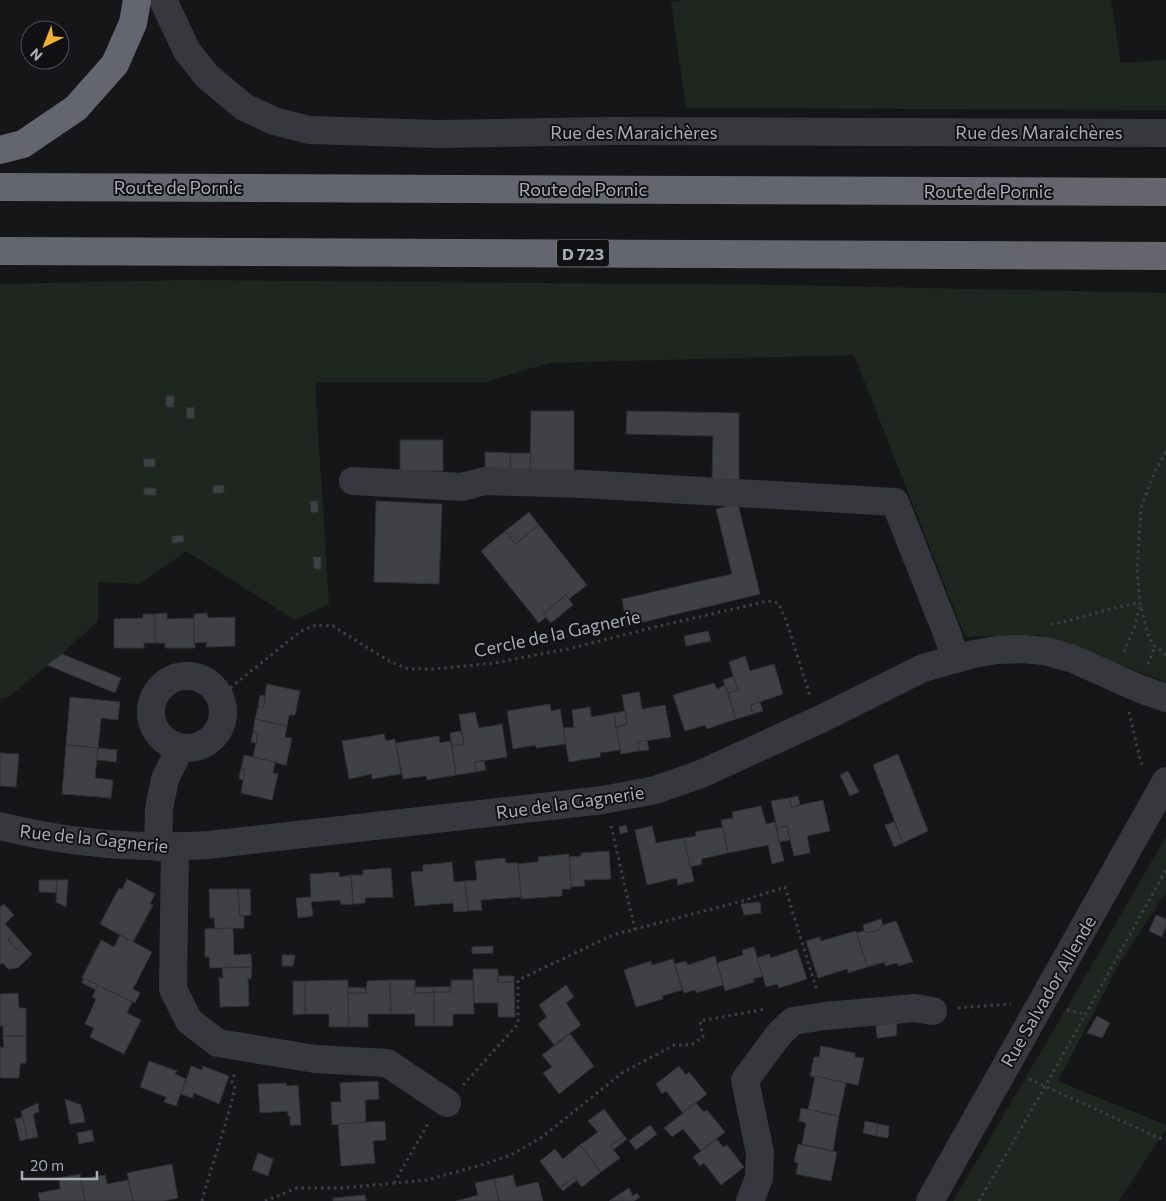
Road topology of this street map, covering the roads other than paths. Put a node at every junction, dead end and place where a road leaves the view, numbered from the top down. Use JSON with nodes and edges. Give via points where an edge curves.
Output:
{"nodes":[{"id":1,"x":138,"y":0,"type":"edge"},
{"id":2,"x":163,"y":0,"type":"edge"},
{"id":3,"x":1166,"y":133,"type":"edge"},
{"id":4,"x":0,"y":150,"type":"edge"},
{"id":5,"x":0,"y":187,"type":"edge"},
{"id":6,"x":1166,"y":192,"type":"edge"},
{"id":7,"x":0,"y":251,"type":"edge"},
{"id":8,"x":1166,"y":256,"type":"edge"},
{"id":9,"x":353,"y":481,"type":"dead end"},
{"id":10,"x":955,"y":659,"type":"junction"},
{"id":11,"x":1166,"y":698,"type":"edge"},
{"id":12,"x":180,"y":748,"type":"junction"},
{"id":13,"x":1166,"y":780,"type":"edge"},
{"id":14,"x":0,"y":826,"type":"edge"},
{"id":15,"x":167,"y":847,"type":"junction"},
{"id":16,"x":933,"y":1011,"type":"dead end"},
{"id":17,"x":447,"y":1103,"type":"road end"},
{"id":18,"x":750,"y":1201,"type":"edge"},
{"id":19,"x":930,"y":1201,"type":"edge"}],
"edges":[{"from":1,"to":4,"type":"highway","via":[[133,24],[116,64],[76,108],[23,144]]},
{"from":2,"to":3,"type":"street","name":"Rue des Maraichères","via":[[187,51],[207,76],[244,107],[274,121],[309,130],[439,134],[611,131]]},
{"from":5,"to":6,"type":"highway","name":"Route de Pornic"},
{"from":7,"to":8,"type":"highway","number":"D 723"},
{"from":9,"to":10,"type":"street","via":[[462,487],[484,481],[583,484],[895,502]]},
{"from":10,"to":11,"type":"street","name":"Rue de la Gagnerie","via":[[998,650],[1045,651],[1073,659]]},
{"from":10,"to":15,"type":"street","name":"Rue de la Gagnerie","via":[[923,668],[701,774],[655,790],[603,800]]},
{"from":12,"to":12,"type":"street","via":[[157,732],[151,718],[152,704],[158,690],[170,681],[183,676],[198,678],[211,685],[220,696],[224,709],[222,722],[206,743],[194,748]]},
{"from":12,"to":15,"type":"street","via":[[165,779],[159,809]]},
{"from":13,"to":19,"type":"street","name":"Rue Salvador Allende"},
{"from":14,"to":15,"type":"street","name":"Rue de la Gagnerie","via":[[42,836]]},
{"from":15,"to":17,"type":"street","via":[[173,989],[189,1021],[218,1043],[315,1059],[387,1063]]},
{"from":16,"to":18,"type":"street","via":[[915,1008],[825,1016],[793,1021],[780,1033],[745,1080],[760,1153],[759,1178]]}]}
